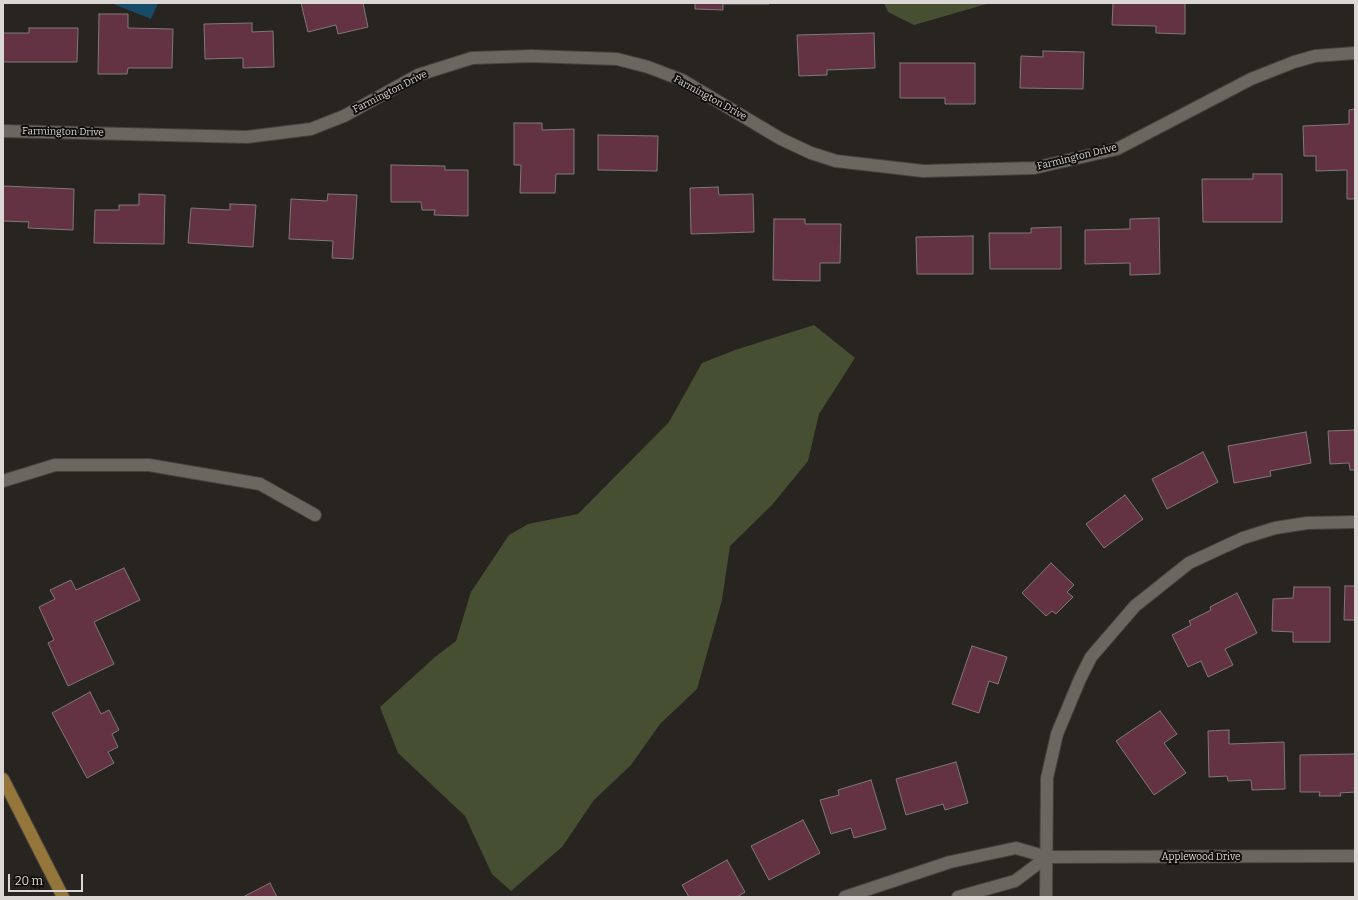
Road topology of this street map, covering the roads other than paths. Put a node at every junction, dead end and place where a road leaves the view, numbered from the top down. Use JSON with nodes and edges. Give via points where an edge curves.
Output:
{"nodes":[{"id":1,"x":1355,"y":53,"type":"edge"},
{"id":2,"x":3,"y":131,"type":"edge"},
{"id":3,"x":3,"y":481,"type":"edge"},
{"id":4,"x":315,"y":515,"type":"dead end"},
{"id":5,"x":1355,"y":522,"type":"edge"},
{"id":6,"x":3,"y":779,"type":"edge"},
{"id":7,"x":1355,"y":856,"type":"edge"},
{"id":8,"x":1047,"y":857,"type":"junction"},
{"id":9,"x":63,"y":897,"type":"edge"},
{"id":10,"x":845,"y":897,"type":"edge"},
{"id":11,"x":958,"y":897,"type":"edge"},
{"id":12,"x":1046,"y":897,"type":"edge"}],
"edges":[{"from":1,"to":2,"type":"street","name":"Farmington Drive","via":[[1316,56],[1294,62],[1251,79],[1117,149],[1034,168],[923,171],[836,160],[811,153],[781,139],[682,80],[648,67],[609,59],[531,56],[472,58],[418,75],[344,116],[312,129],[247,137]]},
{"from":3,"to":4,"type":"street","via":[[54,465],[149,465],[260,484]]},
{"from":5,"to":8,"type":"street","via":[[1307,523],[1275,528],[1243,538],[1189,563],[1135,606],[1091,657],[1058,734],[1047,778]]},
{"from":6,"to":9,"type":"main road"},
{"from":7,"to":8,"type":"street","name":"Applewood Drive"},
{"from":8,"to":10,"type":"street","name":"Applewood Drive","via":[[1016,848],[950,862]]},
{"from":8,"to":11,"type":"street","via":[[1015,881]]},
{"from":8,"to":12,"type":"street"}]}
